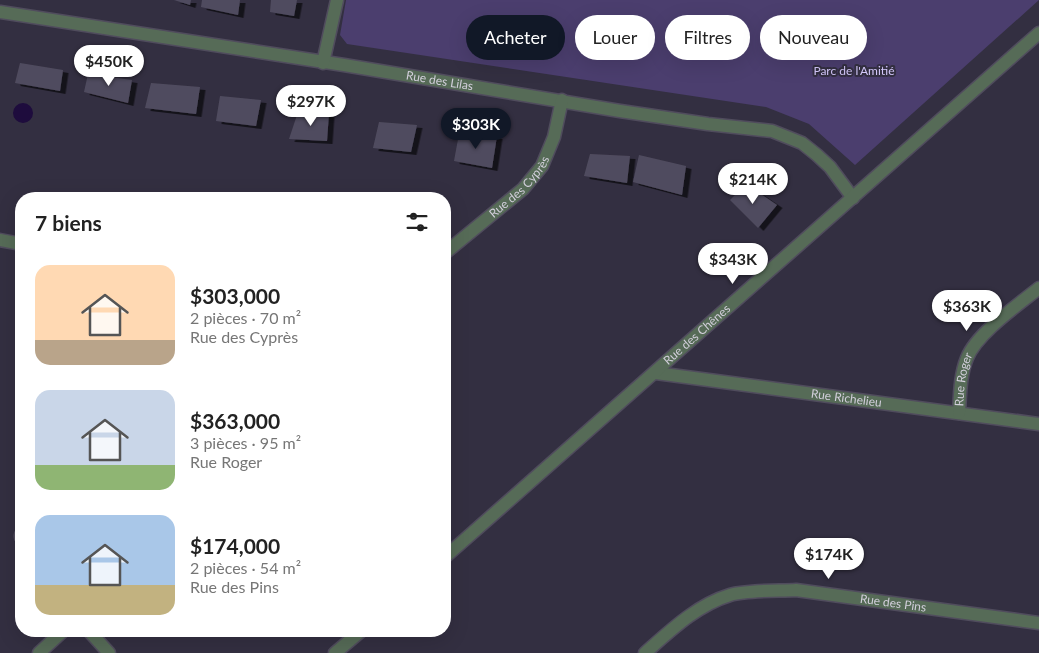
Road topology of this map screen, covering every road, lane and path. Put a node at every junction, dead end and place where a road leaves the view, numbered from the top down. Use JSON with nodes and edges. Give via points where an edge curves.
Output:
{"nodes":[{"id":1,"x":336,"y":0,"type":"edge"},
{"id":2,"x":0,"y":12,"type":"edge"},
{"id":3,"x":1039,"y":33,"type":"edge"},
{"id":4,"x":323,"y":63,"type":"junction"},
{"id":5,"x":562,"y":100,"type":"junction"},
{"id":6,"x":853,"y":198,"type":"junction"},
{"id":7,"x":0,"y":240,"type":"edge"},
{"id":8,"x":15,"y":243,"type":"edge"},
{"id":9,"x":451,"y":248,"type":"edge"},
{"id":10,"x":1039,"y":288,"type":"edge"},
{"id":11,"x":656,"y":372,"type":"junction"},
{"id":12,"x":959,"y":413,"type":"junction"},
{"id":13,"x":1039,"y":424,"type":"edge"},
{"id":14,"x":451,"y":552,"type":"edge"},
{"id":15,"x":1039,"y":623,"type":"edge"},
{"id":16,"x":56,"y":637,"type":"edge"},
{"id":17,"x":94,"y":637,"type":"edge"},
{"id":18,"x":355,"y":637,"type":"edge"},
{"id":19,"x":342,"y":651,"type":"edge"},
{"id":20,"x":39,"y":653,"type":"edge"},
{"id":21,"x":109,"y":653,"type":"edge"},
{"id":22,"x":645,"y":653,"type":"edge"}],
"edges":[{"from":1,"to":4,"type":"street"},
{"from":2,"to":4,"type":"street","name":"Rue des Lilas"},
{"from":3,"to":6,"type":"street","name":"Rue des Chênes"},
{"from":4,"to":5,"type":"street","name":"Rue des Lilas"},
{"from":5,"to":6,"type":"street","name":"Rue des Lilas","via":[[772,131],[802,143],[817,154]]},
{"from":5,"to":9,"type":"street","name":"Rue des Cyprès","via":[[554,137],[542,166],[523,189]]},
{"from":6,"to":11,"type":"street","name":"Rue des Chênes"},
{"from":7,"to":8,"type":"street"},
{"from":10,"to":12,"type":"street","name":"Rue Roger","via":[[974,345],[963,372]]},
{"from":11,"to":12,"type":"street","name":"Rue Richelieu"},
{"from":11,"to":14,"type":"street","name":"Rue des Chênes"},
{"from":12,"to":13,"type":"street","name":"Rue Richelieu"},
{"from":15,"to":22,"type":"street","name":"Rue des Pins","via":[[796,590],[762,591],[732,594],[713,602],[675,626]]},
{"from":16,"to":20,"type":"street"},
{"from":17,"to":21,"type":"street"},
{"from":18,"to":19,"type":"street"}]}
